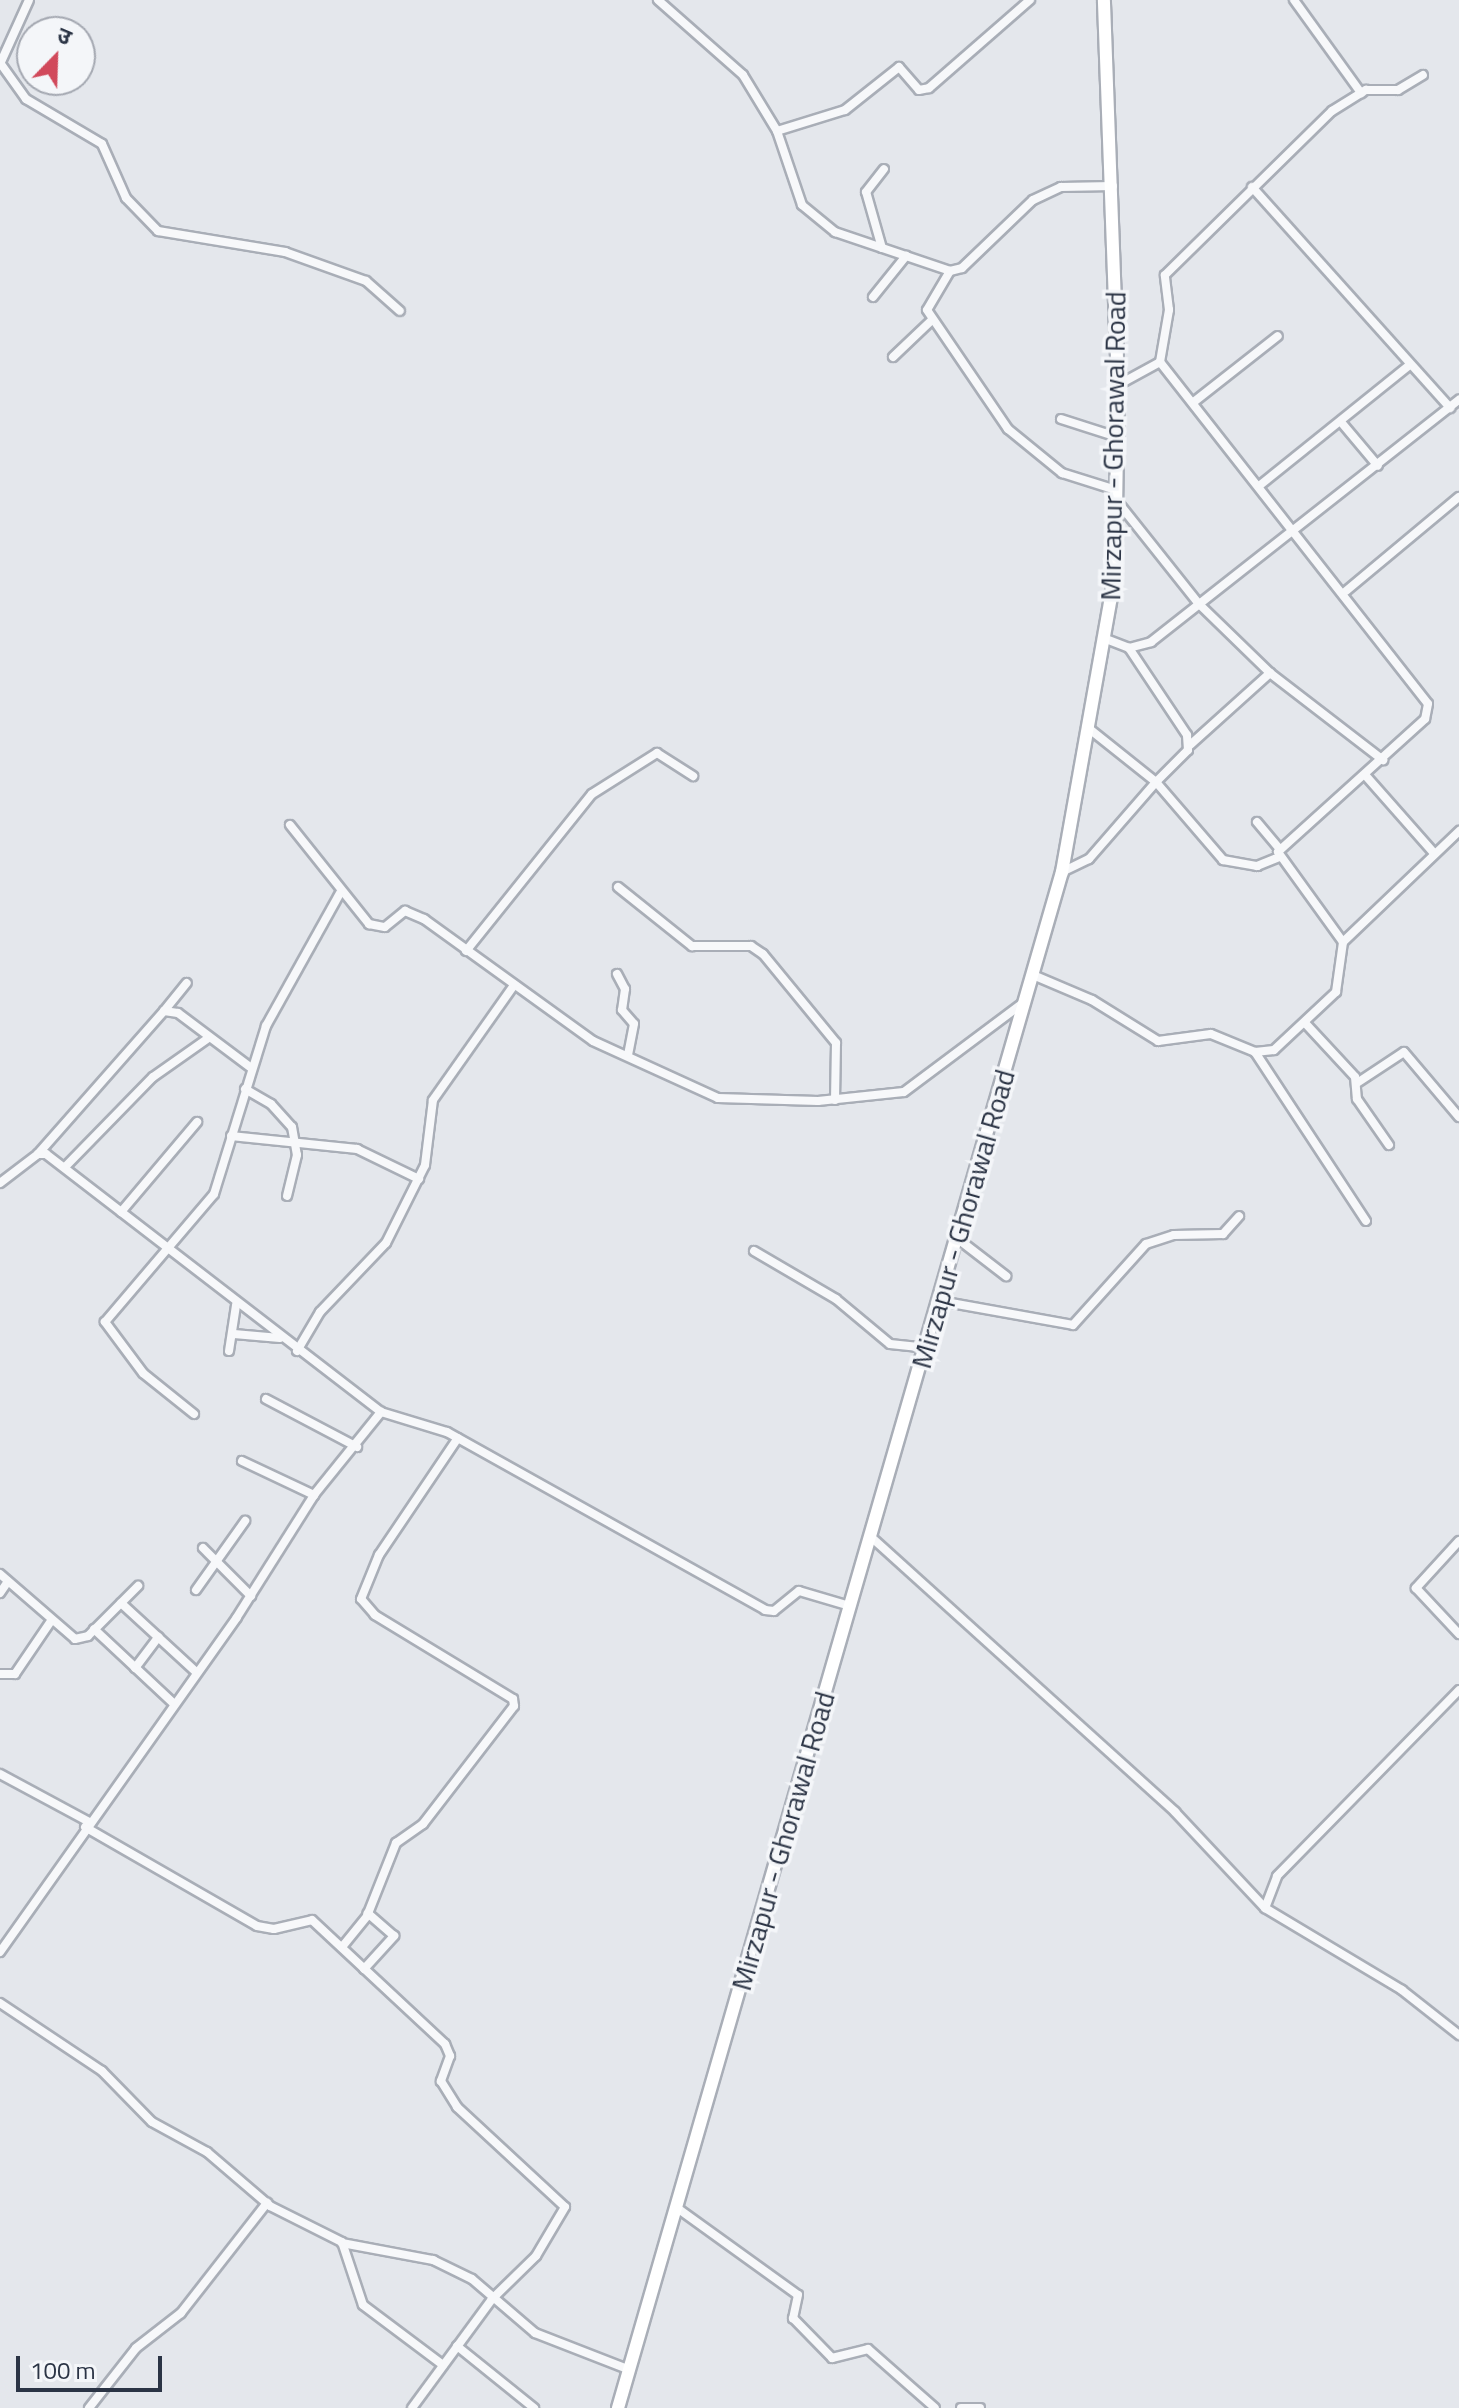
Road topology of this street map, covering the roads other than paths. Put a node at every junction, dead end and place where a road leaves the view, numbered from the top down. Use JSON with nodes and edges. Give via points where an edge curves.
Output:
{"nodes":[{"id":1,"x":29,"y":0,"type":"edge"},
{"id":2,"x":658,"y":0,"type":"edge"},
{"id":3,"x":1030,"y":0,"type":"edge"},
{"id":4,"x":1104,"y":0,"type":"edge"},
{"id":5,"x":1294,"y":0,"type":"edge"},
{"id":6,"x":1,"y":64,"type":"edge"},
{"id":7,"x":1423,"y":75,"type":"dead end"},
{"id":8,"x":1361,"y":93,"type":"junction"},
{"id":9,"x":777,"y":131,"type":"junction"},
{"id":10,"x":884,"y":169,"type":"dead end"},
{"id":11,"x":1114,"y":186,"type":"junction"},
{"id":12,"x":1252,"y":187,"type":"junction"},
{"id":13,"x":882,"y":248,"type":"junction"},
{"id":14,"x":906,"y":256,"type":"junction"},
{"id":15,"x":950,"y":271,"type":"junction"},
{"id":16,"x":873,"y":297,"type":"dead end"},
{"id":17,"x":400,"y":311,"type":"dead end"},
{"id":18,"x":931,"y":321,"type":"junction"},
{"id":19,"x":1278,"y":336,"type":"dead end"},
{"id":20,"x":893,"y":357,"type":"dead end"},
{"id":21,"x":1160,"y":362,"type":"junction"},
{"id":22,"x":1408,"y":366,"type":"junction"},
{"id":23,"x":1118,"y":385,"type":"junction"},
{"id":24,"x":1459,"y":400,"type":"edge"},
{"id":25,"x":1195,"y":401,"type":"junction"},
{"id":26,"x":1450,"y":408,"type":"junction"},
{"id":27,"x":1061,"y":419,"type":"dead end"},
{"id":28,"x":1341,"y":422,"type":"junction"},
{"id":29,"x":1117,"y":437,"type":"junction"},
{"id":30,"x":1378,"y":466,"type":"junction"},
{"id":31,"x":1259,"y":486,"type":"junction"},
{"id":32,"x":1116,"y":496,"type":"junction"},
{"id":33,"x":1459,"y":497,"type":"edge"},
{"id":34,"x":1294,"y":530,"type":"junction"},
{"id":35,"x":1346,"y":591,"type":"junction"},
{"id":36,"x":1198,"y":603,"type":"junction"},
{"id":37,"x":1106,"y":639,"type":"junction"},
{"id":38,"x":1129,"y":648,"type":"junction"},
{"id":39,"x":1270,"y":673,"type":"junction"},
{"id":40,"x":1087,"y":727,"type":"junction"},
{"id":41,"x":1190,"y":745,"type":"junction"},
{"id":42,"x":1383,"y":760,"type":"junction"},
{"id":43,"x":693,"y":776,"type":"dead end"},
{"id":44,"x":1366,"y":776,"type":"junction"},
{"id":45,"x":1156,"y":782,"type":"junction"},
{"id":46,"x":1257,"y":822,"type":"dead end"},
{"id":47,"x":290,"y":825,"type":"dead end"},
{"id":48,"x":1459,"y":831,"type":"edge"},
{"id":49,"x":1279,"y":852,"type":"junction"},
{"id":50,"x":1434,"y":853,"type":"junction"},
{"id":51,"x":1062,"y":872,"type":"junction"},
{"id":52,"x":618,"y":887,"type":"dead end"},
{"id":53,"x":340,"y":893,"type":"junction"},
{"id":54,"x":1343,"y":942,"type":"junction"},
{"id":55,"x":466,"y":951,"type":"junction"},
{"id":56,"x":617,"y":974,"type":"dead end"},
{"id":57,"x":1033,"y":975,"type":"junction"},
{"id":58,"x":187,"y":983,"type":"dead end"},
{"id":59,"x":514,"y":985,"type":"junction"},
{"id":60,"x":1024,"y":1001,"type":"junction"},
{"id":61,"x":164,"y":1011,"type":"junction"},
{"id":62,"x":1306,"y":1024,"type":"junction"},
{"id":63,"x":207,"y":1039,"type":"junction"},
{"id":64,"x":1255,"y":1052,"type":"junction"},
{"id":65,"x":628,"y":1055,"type":"junction"},
{"id":66,"x":250,"y":1067,"type":"junction"},
{"id":67,"x":1357,"y":1083,"type":"junction"},
{"id":68,"x":245,"y":1089,"type":"junction"},
{"id":69,"x":835,"y":1100,"type":"junction"},
{"id":70,"x":1459,"y":1117,"type":"edge"},
{"id":71,"x":197,"y":1122,"type":"dead end"},
{"id":72,"x":231,"y":1136,"type":"junction"},
{"id":73,"x":295,"y":1139,"type":"junction"},
{"id":74,"x":1389,"y":1145,"type":"dead end"},
{"id":75,"x":38,"y":1154,"type":"junction"},
{"id":76,"x":66,"y":1166,"type":"junction"},
{"id":77,"x":419,"y":1179,"type":"junction"},
{"id":78,"x":0,"y":1183,"type":"edge"},
{"id":79,"x":287,"y":1196,"type":"dead end"},
{"id":80,"x":121,"y":1212,"type":"junction"},
{"id":81,"x":1239,"y":1216,"type":"dead end"},
{"id":82,"x":1366,"y":1221,"type":"dead end"},
{"id":83,"x":958,"y":1239,"type":"junction"},
{"id":84,"x":754,"y":1251,"type":"dead end"},
{"id":85,"x":169,"y":1253,"type":"junction"},
{"id":86,"x":1006,"y":1276,"type":"dead end"},
{"id":87,"x":940,"y":1301,"type":"junction"},
{"id":88,"x":236,"y":1305,"type":"junction"},
{"id":89,"x":234,"y":1334,"type":"junction"},
{"id":90,"x":281,"y":1338,"type":"junction"},
{"id":91,"x":926,"y":1348,"type":"junction"},
{"id":92,"x":229,"y":1351,"type":"dead end"},
{"id":93,"x":297,"y":1351,"type":"junction"},
{"id":94,"x":266,"y":1399,"type":"dead end"},
{"id":95,"x":381,"y":1412,"type":"junction"},
{"id":96,"x":194,"y":1414,"type":"dead end"},
{"id":97,"x":458,"y":1438,"type":"junction"},
{"id":98,"x":357,"y":1447,"type":"junction"},
{"id":99,"x":242,"y":1461,"type":"dead end"},
{"id":100,"x":314,"y":1495,"type":"junction"},
{"id":101,"x":245,"y":1521,"type":"dead end"},
{"id":102,"x":871,"y":1537,"type":"junction"},
{"id":103,"x":1459,"y":1541,"type":"edge"},
{"id":104,"x":203,"y":1548,"type":"dead end"},
{"id":105,"x":218,"y":1562,"type":"junction"},
{"id":106,"x":0,"y":1574,"type":"edge"},
{"id":107,"x":8,"y":1581,"type":"junction"},
{"id":108,"x":138,"y":1586,"type":"dead end"},
{"id":109,"x":196,"y":1590,"type":"dead end"},
{"id":110,"x":0,"y":1593,"type":"edge"},
{"id":111,"x":251,"y":1596,"type":"junction"},
{"id":112,"x":121,"y":1603,"type":"junction"},
{"id":113,"x":850,"y":1606,"type":"junction"},
{"id":114,"x":51,"y":1621,"type":"junction"},
{"id":115,"x":94,"y":1629,"type":"junction"},
{"id":116,"x":1459,"y":1634,"type":"edge"},
{"id":117,"x":158,"y":1637,"type":"junction"},
{"id":118,"x":135,"y":1668,"type":"junction"},
{"id":119,"x":196,"y":1672,"type":"junction"},
{"id":120,"x":0,"y":1674,"type":"edge"},
{"id":121,"x":1459,"y":1690,"type":"edge"},
{"id":122,"x":173,"y":1703,"type":"junction"},
{"id":123,"x":0,"y":1774,"type":"edge"},
{"id":124,"x":87,"y":1824,"type":"junction"},
{"id":125,"x":1265,"y":1908,"type":"junction"},
{"id":126,"x":368,"y":1913,"type":"junction"},
{"id":127,"x":342,"y":1947,"type":"junction"},
{"id":128,"x":0,"y":1952,"type":"edge"},
{"id":129,"x":364,"y":1969,"type":"junction"},
{"id":130,"x":0,"y":2003,"type":"edge"},
{"id":131,"x":1459,"y":2035,"type":"edge"},
{"id":132,"x":267,"y":2203,"type":"junction"},
{"id":133,"x":680,"y":2210,"type":"junction"},
{"id":134,"x":342,"y":2242,"type":"junction"},
{"id":135,"x":492,"y":2299,"type":"junction"},
{"id":136,"x":457,"y":2346,"type":"junction"},
{"id":137,"x":443,"y":2365,"type":"junction"},
{"id":138,"x":630,"y":2370,"type":"junction"},
{"id":139,"x":89,"y":2408,"type":"edge"},
{"id":140,"x":412,"y":2408,"type":"edge"},
{"id":141,"x":534,"y":2408,"type":"edge"},
{"id":142,"x":618,"y":2408,"type":"edge"},
{"id":143,"x":935,"y":2408,"type":"edge"},
{"id":144,"x":961,"y":2408,"type":"edge"},
{"id":145,"x":980,"y":2408,"type":"edge"}],
"edges":[{"from":1,"to":6,"type":"street"},
{"from":2,"to":9,"type":"street","via":[[743,75]]},
{"from":3,"to":9,"type":"street","via":[[929,88],[919,90],[901,66],[845,110]]},
{"from":4,"to":11,"type":"main road","name":"Mirzapur - Ghorawal Road"},
{"from":5,"to":8,"type":"street"},
{"from":6,"to":17,"type":"street","via":[[26,99],[102,144],[126,198],[158,231],[285,252],[366,281]]},
{"from":7,"to":8,"type":"street","via":[[1398,90]]},
{"from":8,"to":12,"type":"street","via":[[1325,117]]},
{"from":9,"to":13,"type":"street","via":[[802,205],[814,220]]},
{"from":10,"to":13,"type":"street","via":[[866,192]]},
{"from":11,"to":15,"type":"street","via":[[1061,187],[1033,200],[962,268]]},
{"from":11,"to":23,"type":"main road","name":"Mirzapur - Ghorawal Road"},
{"from":12,"to":21,"type":"street","via":[[1163,279],[1169,310]]},
{"from":12,"to":22,"type":"street"},
{"from":13,"to":14,"type":"street"},
{"from":14,"to":15,"type":"street"},
{"from":14,"to":16,"type":"street"},
{"from":15,"to":18,"type":"street","via":[[927,305]]},
{"from":18,"to":20,"type":"street"},
{"from":18,"to":32,"type":"street","via":[[1029,450],[1062,473]]},
{"from":19,"to":25,"type":"street"},
{"from":21,"to":23,"type":"street"},
{"from":21,"to":25,"type":"street"},
{"from":22,"to":26,"type":"street"},
{"from":22,"to":28,"type":"street"},
{"from":23,"to":29,"type":"main road","name":"Mirzapur - Ghorawal Road"},
{"from":24,"to":26,"type":"street"},
{"from":25,"to":31,"type":"street"},
{"from":26,"to":30,"type":"street"},
{"from":27,"to":29,"type":"street"},
{"from":28,"to":30,"type":"street"},
{"from":28,"to":31,"type":"street"},
{"from":29,"to":32,"type":"main road","name":"Mirzapur - Ghorawal Road"},
{"from":30,"to":34,"type":"street"},
{"from":31,"to":34,"type":"street"},
{"from":32,"to":36,"type":"street"},
{"from":32,"to":37,"type":"main road","name":"Mirzapur - Ghorawal Road"},
{"from":33,"to":35,"type":"street"},
{"from":34,"to":35,"type":"street"},
{"from":34,"to":36,"type":"street"},
{"from":35,"to":42,"type":"street","via":[[1428,704],[1425,719]]},
{"from":36,"to":38,"type":"street","via":[[1151,642]]},
{"from":36,"to":39,"type":"street"},
{"from":37,"to":38,"type":"street"},
{"from":37,"to":40,"type":"main road","name":"Mirzapur - Ghorawal Road"},
{"from":38,"to":41,"type":"street"},
{"from":39,"to":41,"type":"street"},
{"from":39,"to":42,"type":"street"},
{"from":40,"to":45,"type":"street"},
{"from":40,"to":51,"type":"main road","name":"Mirzapur - Ghorawal Road"},
{"from":41,"to":45,"type":"street"},
{"from":42,"to":44,"type":"street"},
{"from":43,"to":55,"type":"street","via":[[657,753],[592,794]]},
{"from":44,"to":49,"type":"street"},
{"from":44,"to":50,"type":"street"},
{"from":45,"to":49,"type":"street","via":[[1223,860],[1257,866]]},
{"from":45,"to":51,"type":"street","via":[[1082,866]]},
{"from":46,"to":49,"type":"street"},
{"from":47,"to":53,"type":"street"},
{"from":48,"to":50,"type":"street"},
{"from":49,"to":54,"type":"street"},
{"from":50,"to":54,"type":"street"},
{"from":51,"to":57,"type":"main road","name":"Mirzapur - Ghorawal Road"},
{"from":52,"to":69,"type":"street","via":[[692,946],[751,946],[763,954],[836,1043]]},
{"from":53,"to":55,"type":"street","via":[[377,928],[405,911]]},
{"from":53,"to":66,"type":"street","via":[[281,994]]},
{"from":54,"to":62,"type":"street","via":[[1337,960],[1340,985]]},
{"from":55,"to":59,"type":"street"},
{"from":56,"to":65,"type":"street","via":[[625,989],[622,1010],[634,1024]]},
{"from":57,"to":60,"type":"main road","name":"Mirzapur - Ghorawal Road"},
{"from":57,"to":64,"type":"street","via":[[1092,1000],[1158,1041],[1211,1034]]},
{"from":58,"to":61,"type":"street"},
{"from":59,"to":65,"type":"street","via":[[593,1041]]},
{"from":59,"to":77,"type":"street","via":[[433,1100],[431,1146]]},
{"from":60,"to":69,"type":"street","via":[[904,1092]]},
{"from":60,"to":83,"type":"main road","name":"Mirzapur - Ghorawal Road"},
{"from":61,"to":63,"type":"street","via":[[178,1013]]},
{"from":61,"to":75,"type":"street"},
{"from":62,"to":64,"type":"street","via":[[1274,1050]]},
{"from":62,"to":67,"type":"street"},
{"from":63,"to":66,"type":"street"},
{"from":63,"to":76,"type":"street","via":[[153,1077]]},
{"from":64,"to":82,"type":"street"},
{"from":65,"to":69,"type":"street","via":[[718,1098]]},
{"from":66,"to":68,"type":"street"},
{"from":67,"to":70,"type":"street","via":[[1404,1052]]},
{"from":67,"to":74,"type":"street","via":[[1357,1099]]},
{"from":68,"to":72,"type":"street"},
{"from":68,"to":73,"type":"street","via":[[284,1114]]},
{"from":71,"to":80,"type":"street"},
{"from":72,"to":73,"type":"street"},
{"from":72,"to":85,"type":"street","via":[[214,1194]]},
{"from":73,"to":77,"type":"street","via":[[357,1149]]},
{"from":73,"to":79,"type":"street"},
{"from":75,"to":76,"type":"street"},
{"from":75,"to":78,"type":"street"},
{"from":76,"to":80,"type":"street"},
{"from":77,"to":93,"type":"street","via":[[386,1243],[320,1312]]},
{"from":80,"to":85,"type":"street"},
{"from":81,"to":87,"type":"street","via":[[1223,1234],[1174,1235],[1146,1244],[1073,1325]]},
{"from":83,"to":86,"type":"street"},
{"from":83,"to":87,"type":"main road","name":"Mirzapur - Ghorawal Road"},
{"from":84,"to":91,"type":"street","via":[[836,1299],[890,1344]]},
{"from":85,"to":88,"type":"street"},
{"from":85,"to":96,"type":"street","via":[[109,1314],[105,1327],[143,1373]]},
{"from":87,"to":91,"type":"main road","name":"Mirzapur - Ghorawal Road"},
{"from":88,"to":89,"type":"street"},
{"from":88,"to":90,"type":"street"},
{"from":89,"to":90,"type":"street"},
{"from":89,"to":92,"type":"street"},
{"from":90,"to":93,"type":"street"},
{"from":91,"to":102,"type":"main road","name":"Mirzapur - Ghorawal Road"},
{"from":93,"to":95,"type":"street"},
{"from":94,"to":98,"type":"street"},
{"from":95,"to":97,"type":"street"},
{"from":95,"to":98,"type":"street"},
{"from":97,"to":113,"type":"street","via":[[765,1610],[774,1611],[799,1591]]},
{"from":97,"to":126,"type":"street","via":[[379,1555],[361,1599],[375,1615],[513,1699],[514,1706],[423,1824],[396,1843]]},
{"from":98,"to":100,"type":"street"},
{"from":99,"to":100,"type":"street"},
{"from":100,"to":111,"type":"street"},
{"from":101,"to":105,"type":"street"},
{"from":102,"to":113,"type":"main road","name":"Mirzapur - Ghorawal Road"},
{"from":102,"to":125,"type":"street","via":[[1175,1812]]},
{"from":103,"to":116,"type":"street","via":[[1416,1588]]},
{"from":104,"to":105,"type":"street"},
{"from":105,"to":109,"type":"street"},
{"from":105,"to":111,"type":"street"},
{"from":106,"to":107,"type":"street"},
{"from":107,"to":110,"type":"street"},
{"from":107,"to":114,"type":"street"},
{"from":108,"to":112,"type":"street"},
{"from":111,"to":119,"type":"street"},
{"from":112,"to":115,"type":"street"},
{"from":112,"to":117,"type":"street"},
{"from":113,"to":133,"type":"main road","name":"Mirzapur - Ghorawal Road"},
{"from":114,"to":115,"type":"street","via":[[75,1639]]},
{"from":114,"to":120,"type":"street","via":[[15,1674]]},
{"from":115,"to":118,"type":"street"},
{"from":117,"to":118,"type":"street"},
{"from":117,"to":119,"type":"street"},
{"from":118,"to":122,"type":"street"},
{"from":119,"to":122,"type":"street"},
{"from":121,"to":125,"type":"street","via":[[1277,1876]]},
{"from":122,"to":124,"type":"street"},
{"from":123,"to":124,"type":"street"},
{"from":124,"to":127,"type":"street","via":[[257,1926],[274,1929],[308,1918]]},
{"from":124,"to":128,"type":"street"},
{"from":125,"to":131,"type":"street","via":[[1391,1983]]},
{"from":126,"to":127,"type":"street"},
{"from":126,"to":129,"type":"street","via":[[394,1936]]},
{"from":127,"to":129,"type":"street"},
{"from":129,"to":135,"type":"street","via":[[445,2044],[450,2056],[441,2081],[457,2107],[565,2207],[536,2256]]},
{"from":130,"to":132,"type":"street","via":[[102,2071],[152,2122],[207,2152]]},
{"from":132,"to":134,"type":"street"},
{"from":132,"to":139,"type":"street","via":[[181,2313],[136,2348]]},
{"from":133,"to":138,"type":"main road","name":"Mirzapur - Ghorawal Road"},
{"from":133,"to":143,"type":"street","via":[[798,2295],[793,2318],[832,2358],[868,2349]]},
{"from":134,"to":135,"type":"street","via":[[433,2260],[464,2274]]},
{"from":134,"to":137,"type":"street","via":[[363,2305]]},
{"from":135,"to":136,"type":"street"},
{"from":135,"to":138,"type":"street","via":[[535,2333]]},
{"from":136,"to":137,"type":"street"},
{"from":136,"to":141,"type":"street"},
{"from":137,"to":140,"type":"street"},
{"from":138,"to":142,"type":"main road","name":"Mirzapur - Ghorawal Road"},
{"from":144,"to":145,"type":"street"}]}
